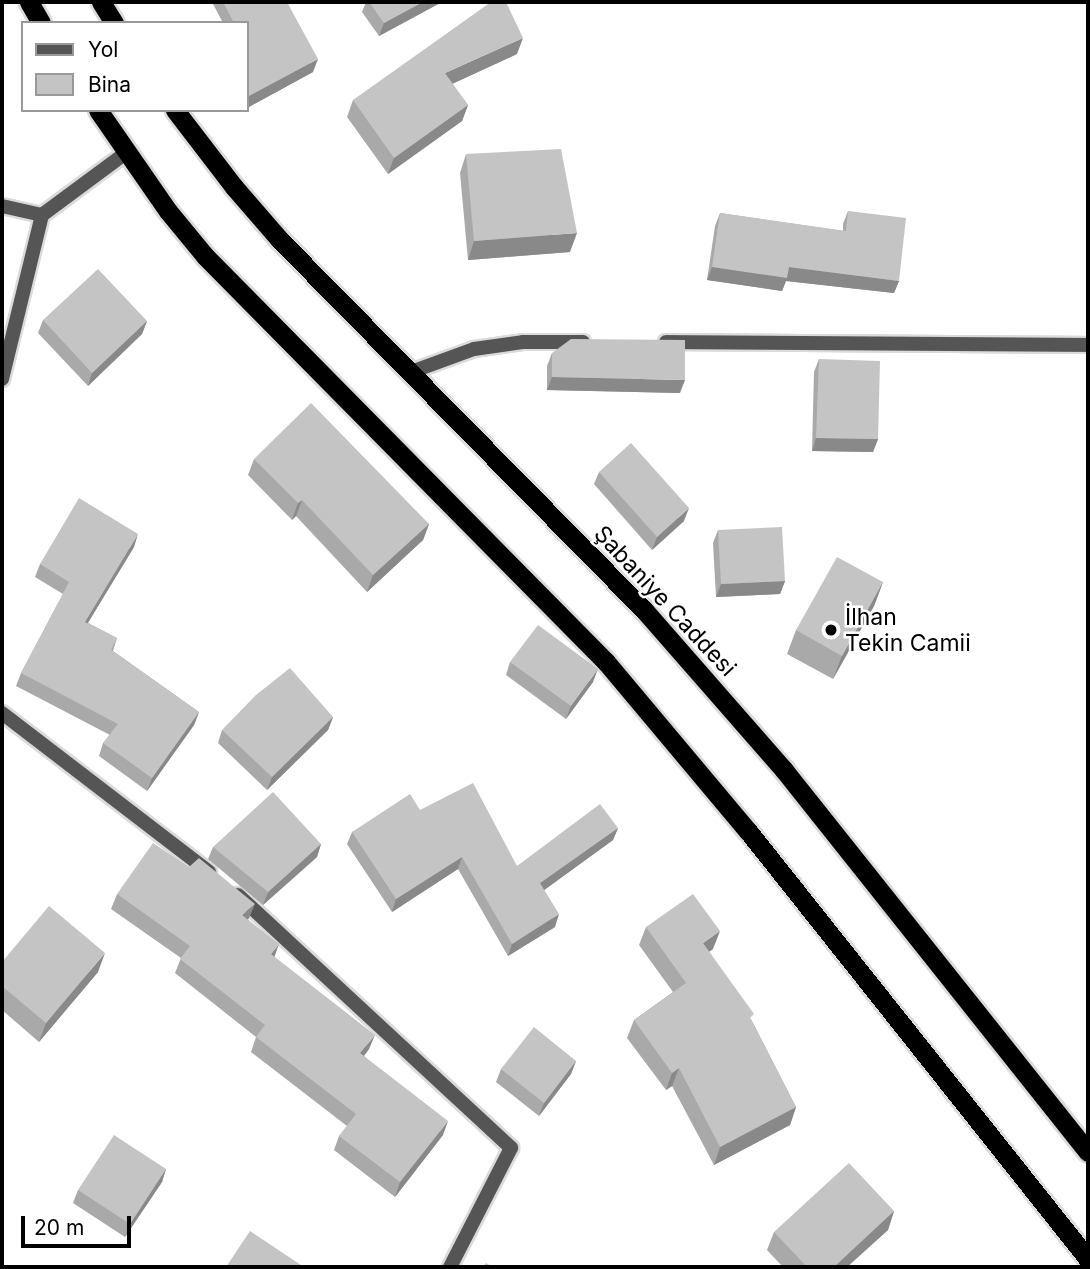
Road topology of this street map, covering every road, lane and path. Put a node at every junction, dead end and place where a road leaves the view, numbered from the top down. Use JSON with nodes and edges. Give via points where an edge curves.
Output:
{"nodes":[{"id":1,"x":29,"y":2,"type":"edge"},
{"id":2,"x":101,"y":2,"type":"edge"},
{"id":3,"x":40,"y":21,"type":"edge"},
{"id":4,"x":113,"y":21,"type":"edge"},
{"id":5,"x":99,"y":112,"type":"edge"},
{"id":6,"x":177,"y":112,"type":"edge"},
{"id":7,"x":127,"y":152,"type":"junction"},
{"id":8,"x":2,"y":206,"type":"edge"},
{"id":9,"x":42,"y":215,"type":"junction"},
{"id":10,"x":592,"y":342,"type":"edge"},
{"id":11,"x":647,"y":342,"type":"edge"},
{"id":12,"x":1088,"y":345,"type":"edge"},
{"id":13,"x":411,"y":372,"type":"junction"},
{"id":14,"x":2,"y":379,"type":"edge"},
{"id":15,"x":2,"y":713,"type":"edge"},
{"id":16,"x":1088,"y":1152,"type":"edge"},
{"id":17,"x":1088,"y":1259,"type":"edge"},
{"id":18,"x":450,"y":1267,"type":"edge"}],
"edges":[{"from":1,"to":3,"type":"highway"},
{"from":2,"to":4,"type":"highway"},
{"from":5,"to":7,"type":"highway"},
{"from":6,"to":13,"type":"highway","name":"Şabaniye Caddesi","via":[[279,239]]},
{"from":7,"to":9,"type":"street"},
{"from":7,"to":17,"type":"highway","via":[[205,256],[606,662],[748,831]]},
{"from":8,"to":9,"type":"street"},
{"from":9,"to":14,"type":"street"},
{"from":10,"to":13,"type":"street","via":[[523,342],[474,349]]},
{"from":11,"to":12,"type":"street"},
{"from":13,"to":16,"type":"highway","name":"Şabaniye Caddesi","via":[[644,610],[758,740]]},
{"from":15,"to":18,"type":"street","via":[[236,893],[511,1148]]}]}
